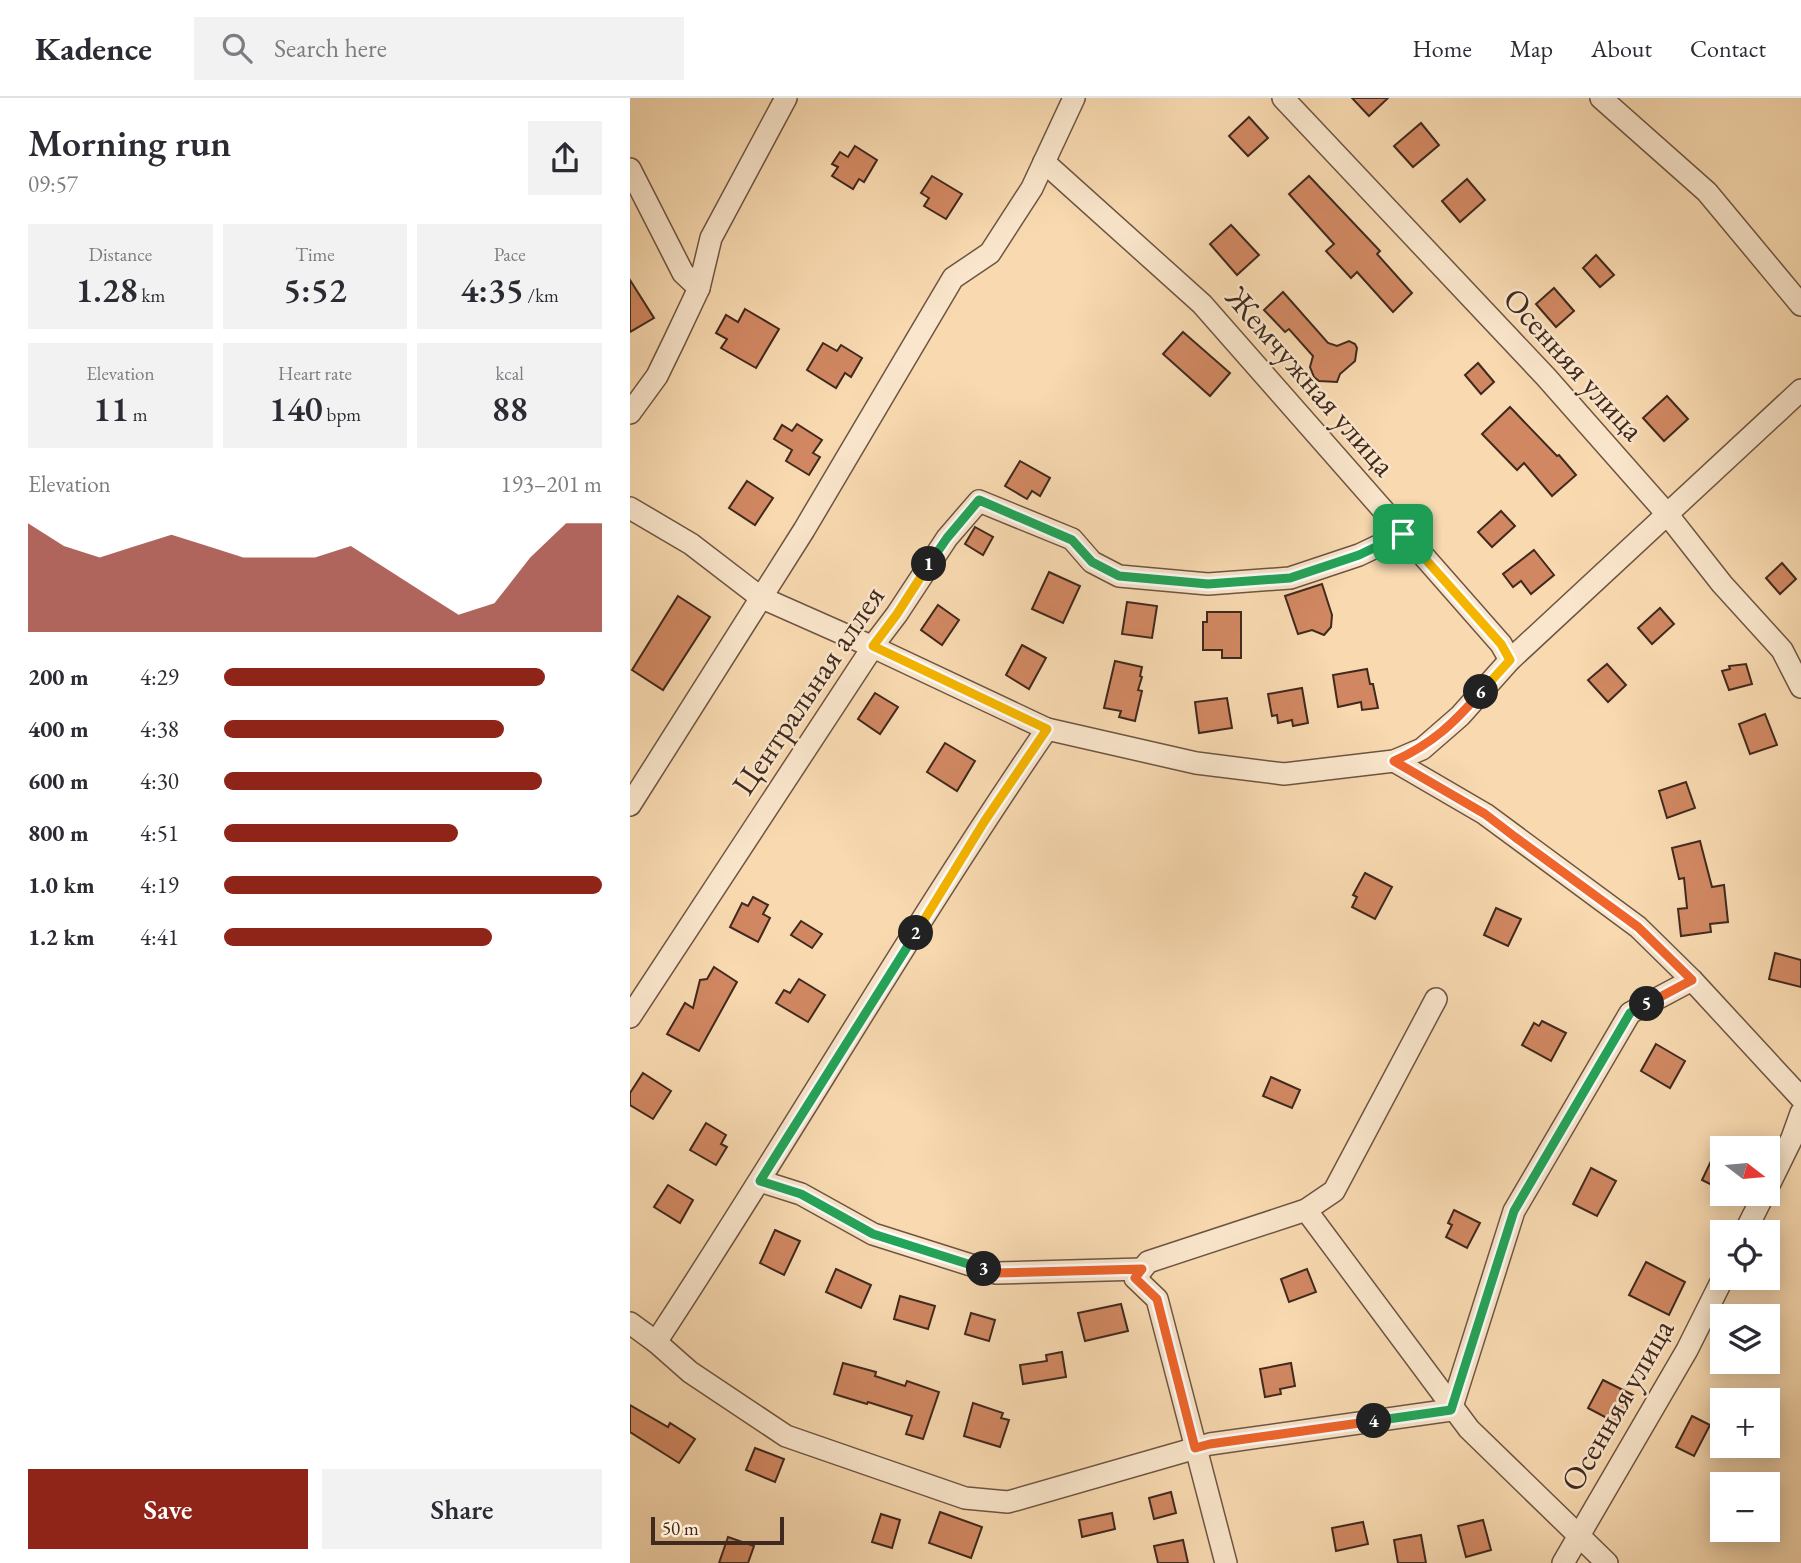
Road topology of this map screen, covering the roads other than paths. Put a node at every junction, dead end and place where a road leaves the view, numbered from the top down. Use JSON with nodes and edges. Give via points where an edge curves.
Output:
{"nodes":[{"id":1,"x":786,"y":98,"type":"edge"},
{"id":2,"x":1074,"y":98,"type":"edge"},
{"id":3,"x":1283,"y":98,"type":"edge"},
{"id":4,"x":1601,"y":98,"type":"edge"},
{"id":5,"x":1044,"y":162,"type":"junction"},
{"id":6,"x":630,"y":169,"type":"edge"},
{"id":7,"x":699,"y":288,"type":"junction"},
{"id":8,"x":1801,"y":305,"type":"edge"},
{"id":9,"x":1801,"y":390,"type":"edge"},
{"id":10,"x":630,"y":413,"type":"edge"},
{"id":11,"x":630,"y":508,"type":"edge"},
{"id":12,"x":1667,"y":514,"type":"junction"},
{"id":13,"x":1403,"y":534,"type":"junction"},
{"id":14,"x":760,"y":597,"type":"junction"},
{"id":15,"x":873,"y":646,"type":"junction"},
{"id":16,"x":1510,"y":660,"type":"junction"},
{"id":17,"x":1801,"y":687,"type":"edge"},
{"id":18,"x":1047,"y":729,"type":"junction"},
{"id":19,"x":1394,"y":761,"type":"junction"},
{"id":20,"x":630,"y":806,"type":"edge"},
{"id":21,"x":1692,"y":980,"type":"junction"},
{"id":22,"x":1436,"y":999,"type":"dead end"},
{"id":23,"x":630,"y":1017,"type":"edge"},
{"id":24,"x":1801,"y":1098,"type":"edge"},
{"id":25,"x":1801,"y":1113,"type":"edge"},
{"id":26,"x":1780,"y":1162,"type":"edge"},
{"id":27,"x":760,"y":1181,"type":"junction"},
{"id":28,"x":1306,"y":1210,"type":"junction"},
{"id":29,"x":1142,"y":1269,"type":"junction"},
{"id":30,"x":1717,"y":1290,"type":"edge"},
{"id":31,"x":630,"y":1323,"type":"edge"},
{"id":32,"x":656,"y":1342,"type":"junction"},
{"id":33,"x":1452,"y":1407,"type":"junction"},
{"id":34,"x":1195,"y":1448,"type":"junction"},
{"id":35,"x":1579,"y":1535,"type":"junction"},
{"id":36,"x":1226,"y":1563,"type":"edge"},
{"id":37,"x":1563,"y":1563,"type":"edge"},
{"id":38,"x":1606,"y":1563,"type":"edge"}],
"edges":[{"from":1,"to":7,"type":"street","via":[[711,238]]},
{"from":2,"to":5,"type":"street"},
{"from":3,"to":12,"type":"street","name":"Осенняя улица","via":[[1546,377]]},
{"from":4,"to":8,"type":"street","via":[[1707,192]]},
{"from":5,"to":13,"type":"street","name":"Жемчужная улица","via":[[1202,304]]},
{"from":5,"to":14,"type":"street","via":[[990,253],[953,278]]},
{"from":6,"to":7,"type":"street","via":[[683,273]]},
{"from":7,"to":10,"type":"street","via":[[657,376]]},
{"from":9,"to":12,"type":"street"},
{"from":11,"to":14,"type":"street","via":[[691,544]]},
{"from":12,"to":16,"type":"street"},
{"from":12,"to":17,"type":"street","name":"Осенняя улица","via":[[1782,650]]},
{"from":13,"to":15,"type":"street","name":"Центральная аллея","via":[[1359,555],[1290,578],[1208,584],[1119,576],[1092,562],[1072,540],[979,500],[947,538]]},
{"from":13,"to":16,"type":"street","name":"Жемчужная улица"},
{"from":14,"to":15,"type":"street"},
{"from":14,"to":20,"type":"street"},
{"from":15,"to":18,"type":"street"},
{"from":15,"to":23,"type":"street","name":"Центральная аллея"},
{"from":16,"to":19,"type":"street","via":[[1460,716],[1422,749]]},
{"from":18,"to":19,"type":"street","via":[[1196,763],[1284,774]]},
{"from":18,"to":27,"type":"street"},
{"from":19,"to":21,"type":"street","via":[[1485,814],[1638,927]]},
{"from":21,"to":24,"type":"street"},
{"from":21,"to":33,"type":"street","via":[[1630,1013],[1514,1211]]},
{"from":22,"to":28,"type":"street","via":[[1335,1191]]},
{"from":25,"to":26,"type":"street"},
{"from":27,"to":29,"type":"street","via":[[801,1194],[873,1234],[996,1273]]},
{"from":27,"to":32,"type":"street"},
{"from":28,"to":29,"type":"street","via":[[1148,1262]]},
{"from":28,"to":33,"type":"street"},
{"from":29,"to":34,"type":"street","via":[[1135,1278],[1157,1299]]},
{"from":30,"to":35,"type":"street","name":"Осенняя улица"},
{"from":31,"to":32,"type":"street"},
{"from":32,"to":34,"type":"street","via":[[690,1372],[786,1436],[965,1498],[1008,1502]]},
{"from":33,"to":34,"type":"street"},
{"from":33,"to":35,"type":"street"},
{"from":34,"to":36,"type":"street"},
{"from":35,"to":37,"type":"street","name":"Осенняя улица"},
{"from":35,"to":38,"type":"street"}]}
